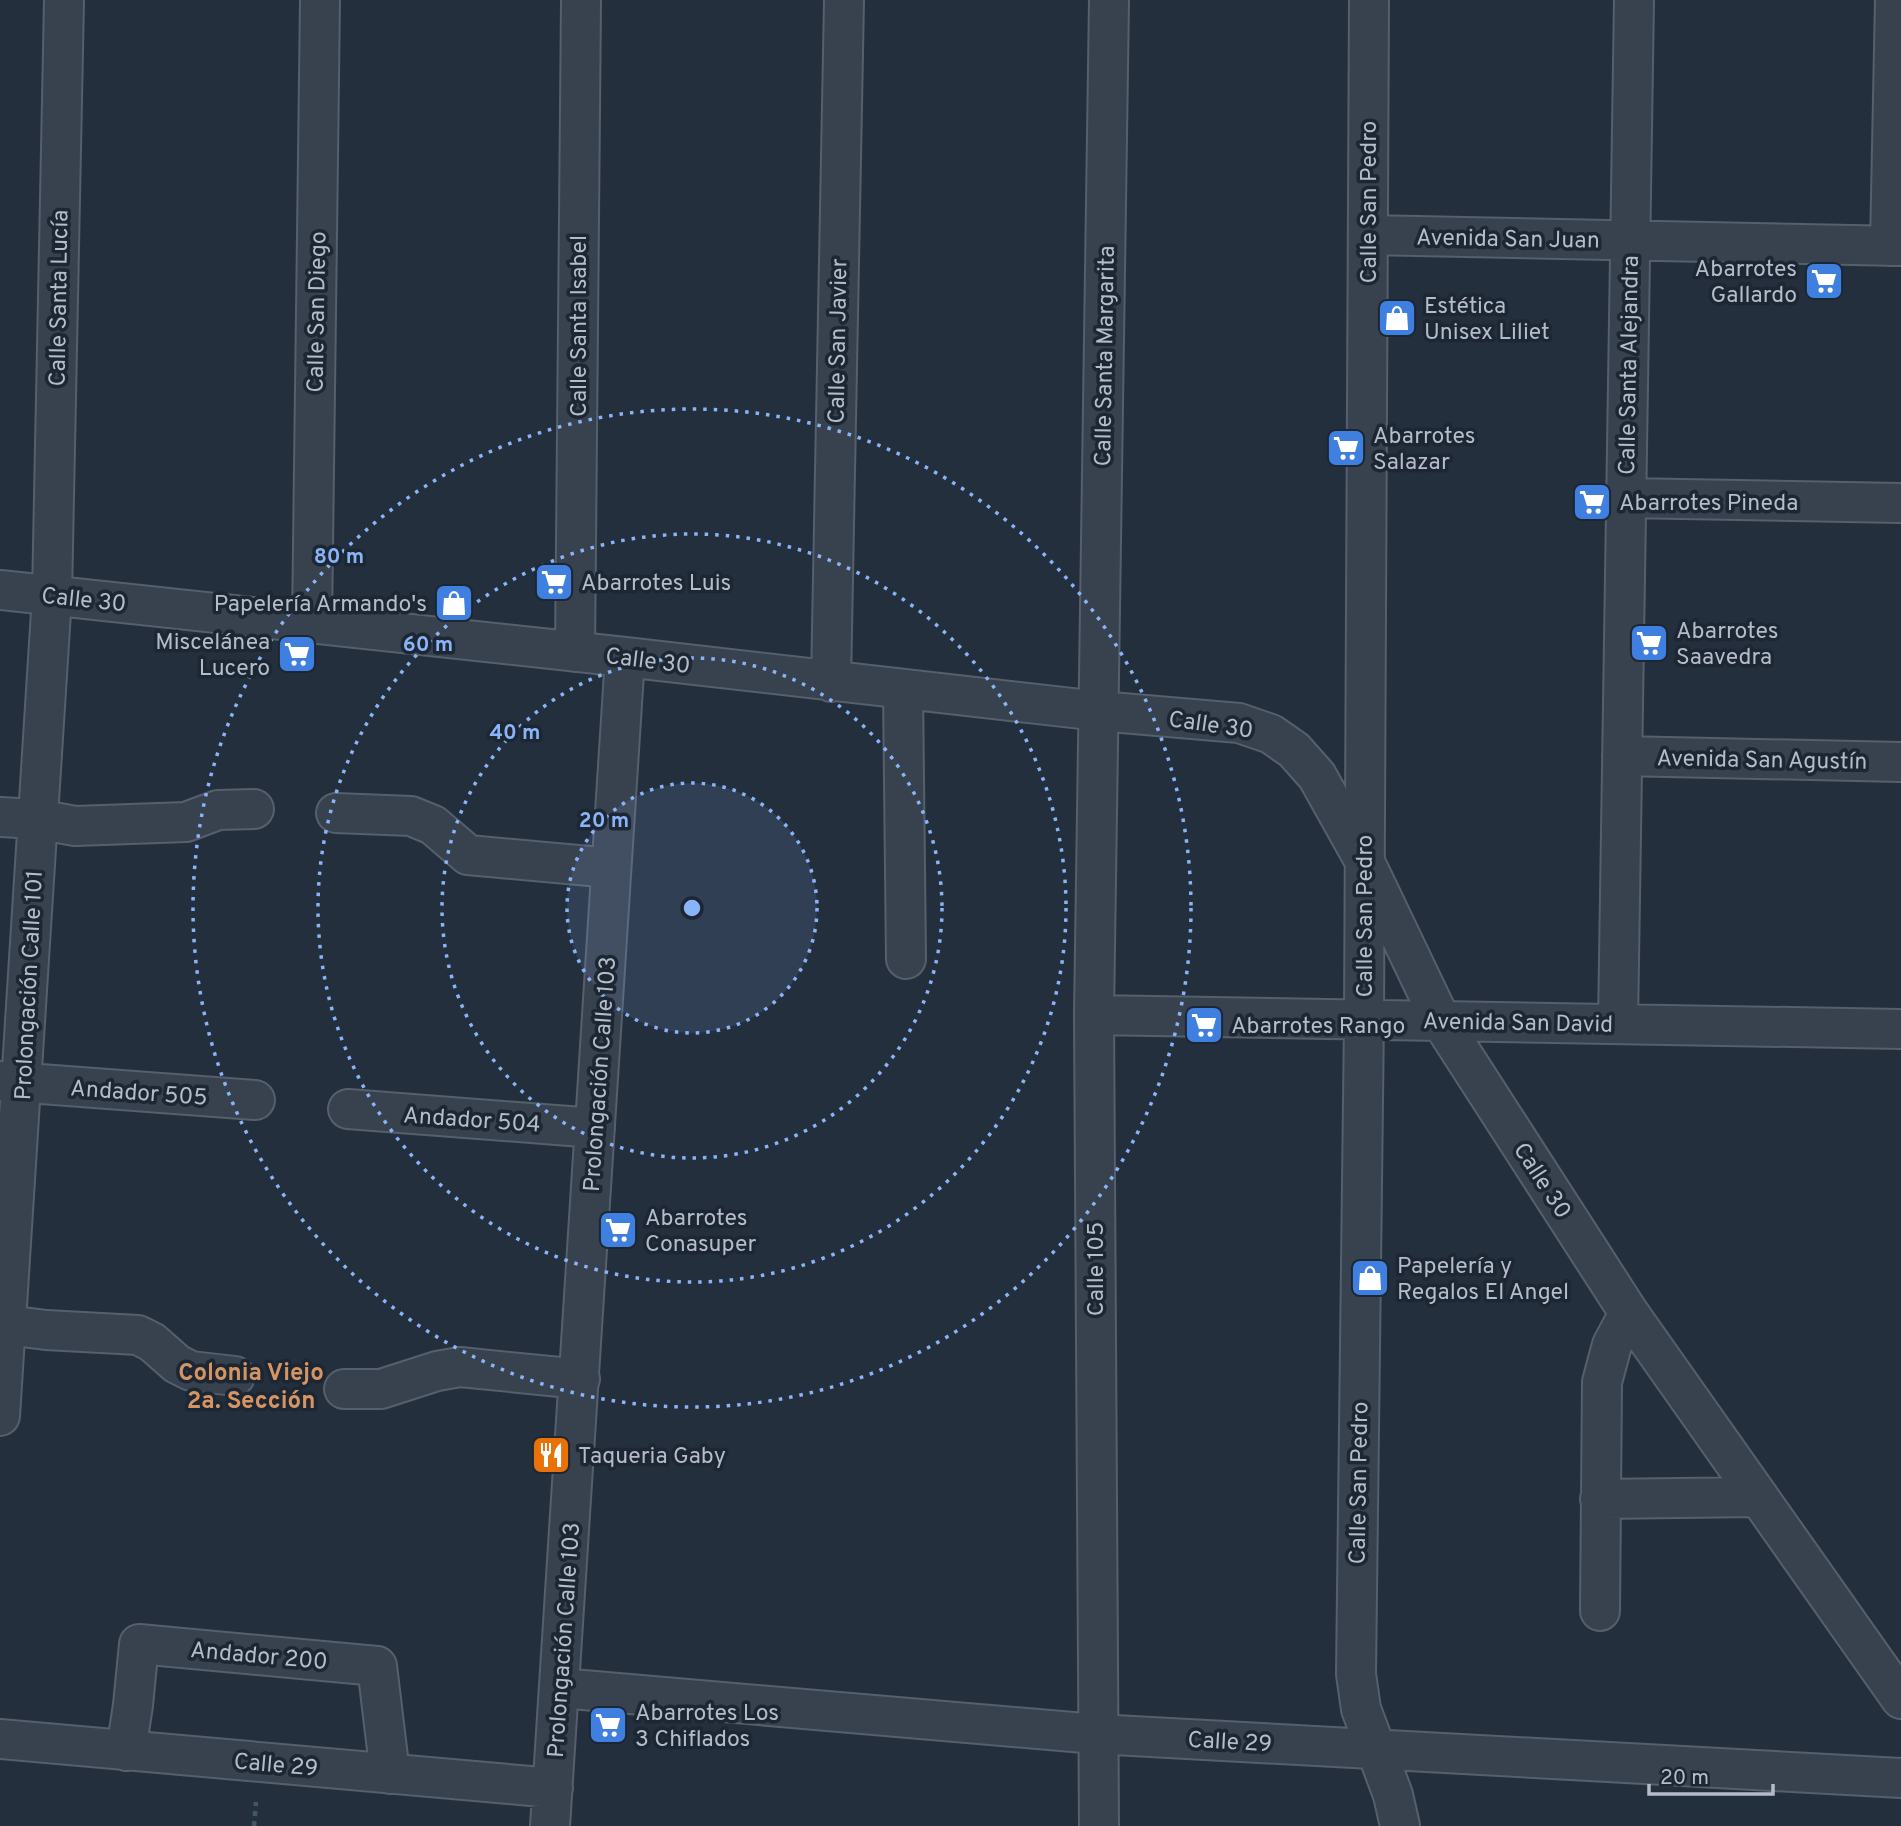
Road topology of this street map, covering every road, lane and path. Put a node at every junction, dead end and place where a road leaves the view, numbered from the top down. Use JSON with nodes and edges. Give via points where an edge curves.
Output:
{"nodes":[{"id":1,"x":64,"y":0,"type":"edge"},
{"id":2,"x":320,"y":0,"type":"edge"},
{"id":3,"x":581,"y":0,"type":"edge"},
{"id":4,"x":844,"y":0,"type":"edge"},
{"id":5,"x":1109,"y":0,"type":"edge"},
{"id":6,"x":1369,"y":0,"type":"edge"},
{"id":7,"x":1634,"y":0,"type":"edge"},
{"id":8,"x":1895,"y":0,"type":"edge"},
{"id":9,"x":1368,"y":235,"type":"junction"},
{"id":10,"x":1630,"y":241,"type":"junction"},
{"id":11,"x":1896,"y":246,"type":"edge"},
{"id":12,"x":1626,"y":498,"type":"junction"},
{"id":13,"x":1901,"y":503,"type":"edge"},
{"id":14,"x":0,"y":590,"type":"edge"},
{"id":15,"x":52,"y":596,"type":"junction"},
{"id":16,"x":312,"y":624,"type":"junction"},
{"id":17,"x":575,"y":652,"type":"junction"},
{"id":18,"x":625,"y":657,"type":"junction"},
{"id":19,"x":831,"y":682,"type":"junction"},
{"id":20,"x":903,"y":690,"type":"junction"},
{"id":21,"x":1100,"y":711,"type":"junction"},
{"id":22,"x":1622,"y":756,"type":"junction"},
{"id":23,"x":1901,"y":762,"type":"edge"},
{"id":24,"x":254,"y":810,"type":"dead end"},
{"id":25,"x":336,"y":813,"type":"dead end"},
{"id":26,"x":0,"y":817,"type":"edge"},
{"id":27,"x":37,"y":819,"type":"junction"},
{"id":28,"x":1364,"y":860,"type":"junction"},
{"id":29,"x":611,"y":868,"type":"junction"},
{"id":30,"x":905,"y":959,"type":"dead end"},
{"id":31,"x":1094,"y":1015,"type":"junction"},
{"id":32,"x":1364,"y":1019,"type":"junction"},
{"id":33,"x":1441,"y":1021,"type":"junction"},
{"id":34,"x":1618,"y":1024,"type":"junction"},
{"id":35,"x":1901,"y":1028,"type":"edge"},
{"id":36,"x":11,"y":1082,"type":"edge"},
{"id":37,"x":255,"y":1100,"type":"dead end"},
{"id":38,"x":348,"y":1110,"type":"dead end"},
{"id":39,"x":595,"y":1128,"type":"junction"},
{"id":40,"x":1629,"y":1313,"type":"junction"},
{"id":41,"x":3,"y":1324,"type":"edge"},
{"id":42,"x":235,"y":1376,"type":"dead end"},
{"id":43,"x":580,"y":1379,"type":"junction"},
{"id":44,"x":344,"y":1389,"type":"dead end"},
{"id":45,"x":0,"y":1416,"type":"edge"},
{"id":46,"x":1759,"y":1497,"type":"junction"},
{"id":47,"x":1600,"y":1499,"type":"junction"},
{"id":48,"x":1600,"y":1611,"type":"dead end"},
{"id":49,"x":560,"y":1688,"type":"junction"},
{"id":50,"x":1901,"y":1699,"type":"edge"},
{"id":51,"x":1097,"y":1734,"type":"junction"},
{"id":52,"x":0,"y":1739,"type":"edge"},
{"id":53,"x":1375,"y":1748,"type":"junction"},
{"id":54,"x":126,"y":1751,"type":"junction"},
{"id":55,"x":390,"y":1774,"type":"junction"},
{"id":56,"x":1901,"y":1778,"type":"edge"},
{"id":57,"x":553,"y":1788,"type":"junction"},
{"id":58,"x":550,"y":1826,"type":"edge"},
{"id":59,"x":1099,"y":1826,"type":"edge"},
{"id":60,"x":1400,"y":1826,"type":"edge"}],
"edges":[{"from":1,"to":15,"type":"street","name":"Calle Santa Lucía"},
{"from":2,"to":16,"type":"street","name":"Calle San Diego"},
{"from":3,"to":17,"type":"street","name":"Calle Santa Isabel"},
{"from":4,"to":19,"type":"street","name":"Calle San Javier"},
{"from":5,"to":21,"type":"street","name":"Calle Santa Margarita"},
{"from":6,"to":9,"type":"street","name":"Calle San Pedro"},
{"from":7,"to":10,"type":"street","name":"Calle Santa Alejandra"},
{"from":8,"to":11,"type":"street"},
{"from":9,"to":10,"type":"street","name":"Avenida San Juan"},
{"from":9,"to":28,"type":"street","name":"Calle San Pedro"},
{"from":10,"to":11,"type":"street","name":"Avenida San Juan"},
{"from":10,"to":12,"type":"street","name":"Calle Santa Alejandra"},
{"from":12,"to":13,"type":"street"},
{"from":12,"to":22,"type":"street","name":"Calle Santa Alejandra"},
{"from":14,"to":15,"type":"street","name":"Calle 30"},
{"from":15,"to":16,"type":"street","name":"Calle 30"},
{"from":15,"to":27,"type":"street","name":"Prolongación Calle 101"},
{"from":16,"to":17,"type":"street","name":"Calle 30"},
{"from":17,"to":18,"type":"street","name":"Calle 30"},
{"from":18,"to":19,"type":"street","name":"Calle 30"},
{"from":18,"to":29,"type":"street","name":"Prolongación Calle 103"},
{"from":19,"to":20,"type":"street","name":"Calle 30"},
{"from":20,"to":21,"type":"street","name":"Calle 30"},
{"from":20,"to":30,"type":"street"},
{"from":21,"to":28,"type":"street","name":"Calle 30","via":[[1239,723],[1271,734],[1294,750],[1317,776]]},
{"from":21,"to":31,"type":"street","name":"Calle 105"},
{"from":22,"to":23,"type":"street","name":"Avenida San Agustín"},
{"from":22,"to":34,"type":"street","name":"Calle Santa Alejandra"},
{"from":24,"to":27,"type":"street","via":[[218,810],[186,822],[75,826]]},
{"from":25,"to":29,"type":"street","via":[[411,816],[433,825],[468,855]]},
{"from":26,"to":27,"type":"street"},
{"from":27,"to":36,"type":"street","name":"Prolongación Calle 101"},
{"from":28,"to":32,"type":"street","name":"Calle San Pedro"},
{"from":28,"to":33,"type":"street","name":"Calle 30"},
{"from":29,"to":39,"type":"street","name":"Prolongación Calle 103"},
{"from":31,"to":32,"type":"street","name":"Avenida San David"},
{"from":31,"to":51,"type":"street","name":"Calle 105"},
{"from":32,"to":33,"type":"street","name":"Avenida San David"},
{"from":32,"to":53,"type":"street","name":"Calle San Pedro","via":[[1356,1674],[1361,1709]]},
{"from":33,"to":34,"type":"street","name":"Avenida San David"},
{"from":33,"to":40,"type":"street","name":"Calle 30"},
{"from":34,"to":35,"type":"street","name":"Avenida San David"},
{"from":36,"to":37,"type":"street","name":"Andador 505"},
{"from":36,"to":41,"type":"street","name":"Prolongación Calle 101"},
{"from":38,"to":39,"type":"street","name":"Andador 504"},
{"from":39,"to":43,"type":"street","name":"Prolongación Calle 103"},
{"from":40,"to":46,"type":"street","name":"Calle 30"},
{"from":40,"to":47,"type":"street","via":[[1612,1345],[1602,1382]]},
{"from":41,"to":42,"type":"street","via":[[138,1335],[191,1370]]},
{"from":41,"to":45,"type":"street","name":"Prolongación Calle 101"},
{"from":43,"to":44,"type":"street","via":[[460,1367],[381,1389]]},
{"from":43,"to":49,"type":"street","name":"Prolongación Calle 103"},
{"from":46,"to":47,"type":"street"},
{"from":46,"to":50,"type":"street","name":"Calle 30"},
{"from":47,"to":48,"type":"street"},
{"from":49,"to":51,"type":"street","name":"Calle 29"},
{"from":49,"to":57,"type":"street","name":"Prolongación Calle 103"},
{"from":51,"to":53,"type":"street","name":"Calle 29"},
{"from":51,"to":59,"type":"street","name":"Calle 105"},
{"from":52,"to":54,"type":"street","name":"Calle 29"},
{"from":53,"to":56,"type":"street","name":"Calle 29"},
{"from":53,"to":60,"type":"street","name":"Calle San Pedro"},
{"from":54,"to":55,"type":"street","name":"Calle 29"},
{"from":54,"to":55,"type":"street","name":"Andador 200","via":[[139,1644],[377,1666]]},
{"from":55,"to":57,"type":"street","name":"Calle 29"},
{"from":57,"to":58,"type":"street","name":"Prolongación Calle 103"}]}
